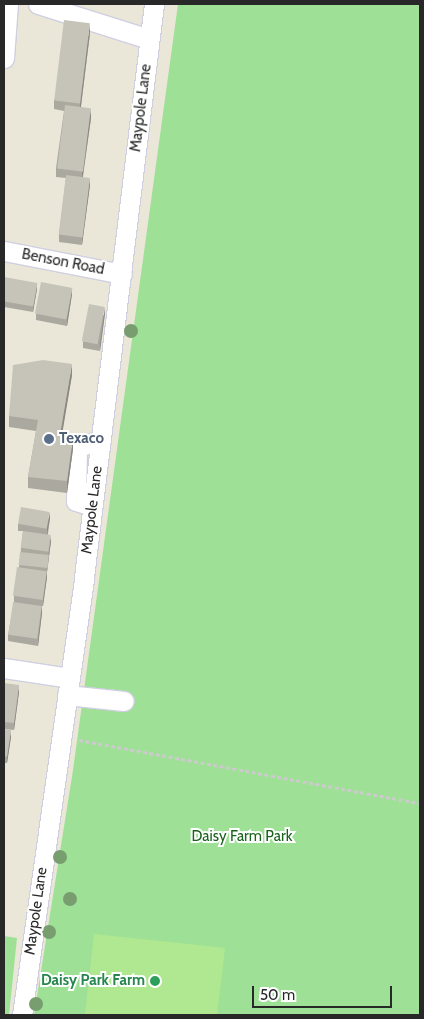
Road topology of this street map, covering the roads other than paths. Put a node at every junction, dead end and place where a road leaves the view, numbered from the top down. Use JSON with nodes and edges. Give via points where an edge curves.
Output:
{"nodes":[{"id":1,"x":8,"y":4,"type":"edge"},
{"id":2,"x":38,"y":4,"type":"edge"},
{"id":3,"x":154,"y":4,"type":"edge"},
{"id":4,"x":150,"y":39,"type":"junction"},
{"id":5,"x":4,"y":58,"type":"edge"},
{"id":6,"x":4,"y":251,"type":"edge"},
{"id":7,"x":122,"y":274,"type":"junction"},
{"id":8,"x":4,"y":668,"type":"edge"},
{"id":9,"x":68,"y":686,"type":"junction"},
{"id":10,"x":124,"y":701,"type":"dead end"},
{"id":11,"x":22,"y":1015,"type":"edge"}],
"edges":[{"from":1,"to":5,"type":"street"},
{"from":2,"to":4,"type":"street"},
{"from":3,"to":4,"type":"street","name":"Maypole Lane"},
{"from":4,"to":7,"type":"street","name":"Maypole Lane"},
{"from":6,"to":7,"type":"street","name":"Benson Road"},
{"from":7,"to":9,"type":"street","name":"Maypole Lane"},
{"from":8,"to":9,"type":"street"},
{"from":9,"to":10,"type":"street"},
{"from":9,"to":11,"type":"street","name":"Maypole Lane"}]}
